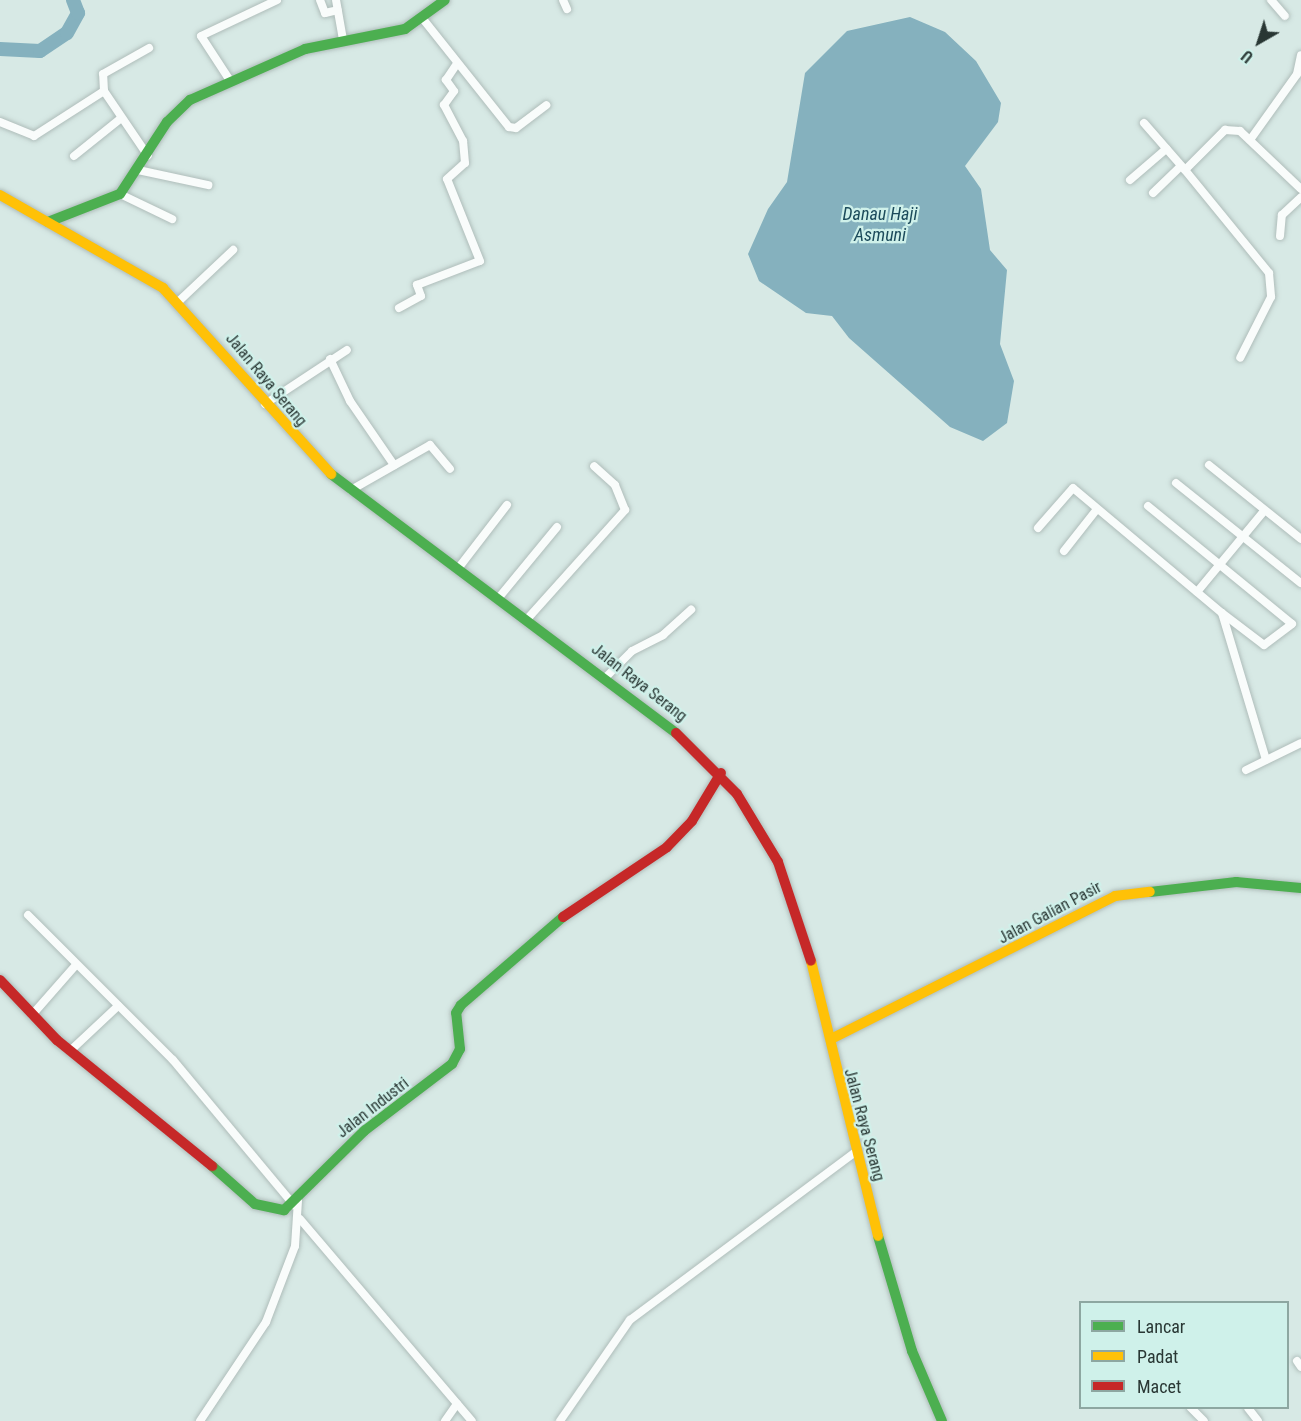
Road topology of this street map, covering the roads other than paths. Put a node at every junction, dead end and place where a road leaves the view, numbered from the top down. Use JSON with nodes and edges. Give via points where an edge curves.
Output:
{"nodes":[{"id":1,"x":277,"y":0,"type":"edge"},
{"id":2,"x":320,"y":0,"type":"edge"},
{"id":3,"x":336,"y":0,"type":"edge"},
{"id":4,"x":445,"y":0,"type":"edge"},
{"id":5,"x":562,"y":0,"type":"edge"},
{"id":6,"x":1271,"y":0,"type":"edge"},
{"id":7,"x":567,"y":9,"type":"dead end"},
{"id":8,"x":338,"y":10,"type":"junction"},
{"id":9,"x":1285,"y":16,"type":"dead end"},
{"id":10,"x":423,"y":19,"type":"junction"},
{"id":11,"x":344,"y":38,"type":"junction"},
{"id":12,"x":149,"y":48,"type":"dead end"},
{"id":13,"x":1301,"y":55,"type":"edge"},
{"id":14,"x":456,"y":65,"type":"junction"},
{"id":15,"x":229,"y":79,"type":"junction"},
{"id":16,"x":104,"y":91,"type":"junction"},
{"id":17,"x":546,"y":105,"type":"dead end"},
{"id":18,"x":119,"y":120,"type":"junction"},
{"id":19,"x":0,"y":122,"type":"edge"},
{"id":20,"x":1144,"y":123,"type":"dead end"},
{"id":21,"x":1250,"y":140,"type":"junction"},
{"id":22,"x":1166,"y":148,"type":"junction"},
{"id":23,"x":74,"y":156,"type":"dead end"},
{"id":24,"x":148,"y":156,"type":"junction"},
{"id":25,"x":1183,"y":168,"type":"junction"},
{"id":26,"x":138,"y":171,"type":"junction"},
{"id":27,"x":1130,"y":180,"type":"dead end"},
{"id":28,"x":208,"y":185,"type":"dead end"},
{"id":29,"x":1301,"y":189,"type":"edge"},
{"id":30,"x":1153,"y":193,"type":"dead end"},
{"id":31,"x":120,"y":194,"type":"junction"},
{"id":32,"x":0,"y":195,"type":"edge"},
{"id":33,"x":1301,"y":197,"type":"edge"},
{"id":34,"x":172,"y":219,"type":"dead end"},
{"id":35,"x":48,"y":222,"type":"junction"},
{"id":36,"x":1280,"y":237,"type":"dead end"},
{"id":37,"x":233,"y":250,"type":"dead end"},
{"id":38,"x":178,"y":302,"type":"junction"},
{"id":39,"x":399,"y":308,"type":"dead end"},
{"id":40,"x":347,"y":350,"type":"dead end"},
{"id":41,"x":1240,"y":358,"type":"dead end"},
{"id":42,"x":330,"y":359,"type":"junction"},
{"id":43,"x":265,"y":404,"type":"junction"},
{"id":44,"x":394,"y":465,"type":"junction"},
{"id":45,"x":1209,"y":465,"type":"dead end"},
{"id":46,"x":594,"y":466,"type":"dead end"},
{"id":47,"x":450,"y":470,"type":"dead end"},
{"id":48,"x":1176,"y":483,"type":"dead end"},
{"id":49,"x":351,"y":490,"type":"junction"},
{"id":50,"x":507,"y":505,"type":"dead end"},
{"id":51,"x":1148,"y":506,"type":"dead end"},
{"id":52,"x":1097,"y":509,"type":"junction"},
{"id":53,"x":1264,"y":511,"type":"junction"},
{"id":54,"x":557,"y":527,"type":"dead end"},
{"id":55,"x":1038,"y":528,"type":"dead end"},
{"id":56,"x":1244,"y":537,"type":"junction"},
{"id":57,"x":1301,"y":539,"type":"edge"},
{"id":58,"x":1064,"y":551,"type":"dead end"},
{"id":59,"x":1221,"y":564,"type":"junction"},
{"id":60,"x":460,"y":566,"type":"junction"},
{"id":61,"x":1301,"y":584,"type":"edge"},
{"id":62,"x":1197,"y":592,"type":"junction"},
{"id":63,"x":501,"y":595,"type":"junction"},
{"id":64,"x":691,"y":610,"type":"dead end"},
{"id":65,"x":1222,"y":613,"type":"junction"},
{"id":66,"x":529,"y":617,"type":"junction"},
{"id":67,"x":607,"y":676,"type":"junction"},
{"id":68,"x":1301,"y":743,"type":"edge"},
{"id":69,"x":1266,"y":760,"type":"junction"},
{"id":70,"x":1246,"y":770,"type":"dead end"},
{"id":71,"x":721,"y":773,"type":"junction"},
{"id":72,"x":1301,"y":888,"type":"edge"},
{"id":73,"x":28,"y":915,"type":"dead end"},
{"id":74,"x":76,"y":965,"type":"junction"},
{"id":75,"x":0,"y":980,"type":"edge"},
{"id":76,"x":118,"y":1006,"type":"junction"},
{"id":77,"x":32,"y":1015,"type":"junction"},
{"id":78,"x":831,"y":1039,"type":"junction"},
{"id":79,"x":70,"y":1051,"type":"junction"},
{"id":80,"x":854,"y":1153,"type":"junction"},
{"id":81,"x":296,"y":1203,"type":"junction"},
{"id":82,"x":300,"y":1219,"type":"junction"},
{"id":83,"x":457,"y":1404,"type":"junction"},
{"id":84,"x":1193,"y":1409,"type":"edge"},
{"id":85,"x":941,"y":1418,"type":"edge"},
{"id":86,"x":200,"y":1421,"type":"edge"},
{"id":87,"x":445,"y":1421,"type":"edge"},
{"id":88,"x":472,"y":1421,"type":"edge"},
{"id":89,"x":560,"y":1421,"type":"edge"},
{"id":90,"x":1204,"y":1421,"type":"edge"}],
"edges":[{"from":1,"to":15,"type":"street","via":[[201,36]]},
{"from":2,"to":8,"type":"street","via":[[326,13]]},
{"from":3,"to":8,"type":"street"},
{"from":4,"to":10,"type":"main road"},
{"from":5,"to":7,"type":"street"},
{"from":6,"to":9,"type":"street"},
{"from":8,"to":11,"type":"street"},
{"from":10,"to":11,"type":"main road","via":[[397,32]]},
{"from":10,"to":14,"type":"street"},
{"from":11,"to":15,"type":"main road"},
{"from":12,"to":16,"type":"street","via":[[104,73]]},
{"from":13,"to":21,"type":"street","via":[[1297,74]]},
{"from":14,"to":17,"type":"street","via":[[513,129]]},
{"from":14,"to":39,"type":"street","via":[[446,80],[454,91],[444,105],[463,141],[465,163],[447,179],[480,261],[417,285],[420,296]]},
{"from":15,"to":24,"type":"main road","via":[[176,111]]},
{"from":16,"to":18,"type":"street"},
{"from":16,"to":19,"type":"street","via":[[34,136]]},
{"from":18,"to":23,"type":"street"},
{"from":18,"to":24,"type":"street"},
{"from":20,"to":22,"type":"street"},
{"from":21,"to":25,"type":"street","via":[[1240,131],[1225,130]]},
{"from":21,"to":29,"type":"street"},
{"from":22,"to":25,"type":"street"},
{"from":22,"to":27,"type":"street"},
{"from":24,"to":26,"type":"main road"},
{"from":25,"to":30,"type":"street"},
{"from":25,"to":41,"type":"street","via":[[1269,273],[1271,297]]},
{"from":26,"to":28,"type":"street"},
{"from":26,"to":31,"type":"main road"},
{"from":31,"to":34,"type":"street"},
{"from":31,"to":35,"type":"main road"},
{"from":32,"to":35,"type":"main road","name":"Jalan Raya Serang"},
{"from":33,"to":36,"type":"street","via":[[1282,215]]},
{"from":35,"to":38,"type":"main road","name":"Jalan Raya Serang","via":[[140,270]]},
{"from":37,"to":38,"type":"street"},
{"from":38,"to":43,"type":"main road","name":"Jalan Raya Serang"},
{"from":40,"to":42,"type":"street"},
{"from":42,"to":43,"type":"street"},
{"from":42,"to":44,"type":"street","via":[[350,401]]},
{"from":43,"to":49,"type":"main road","name":"Jalan Raya Serang"},
{"from":44,"to":47,"type":"street","via":[[430,445]]},
{"from":44,"to":49,"type":"street"},
{"from":45,"to":53,"type":"street"},
{"from":46,"to":66,"type":"street","via":[[615,485],[625,510]]},
{"from":48,"to":56,"type":"street"},
{"from":49,"to":60,"type":"main road","name":"Jalan Raya Serang"},
{"from":50,"to":60,"type":"street"},
{"from":51,"to":59,"type":"street"},
{"from":52,"to":55,"type":"street","via":[[1070,488]]},
{"from":52,"to":58,"type":"street"},
{"from":52,"to":62,"type":"street"},
{"from":53,"to":56,"type":"street"},
{"from":53,"to":57,"type":"street"},
{"from":54,"to":63,"type":"street"},
{"from":56,"to":59,"type":"street"},
{"from":56,"to":61,"type":"street"},
{"from":59,"to":62,"type":"street"},
{"from":59,"to":65,"type":"street","via":[[1292,624],[1264,645]]},
{"from":60,"to":63,"type":"main road","name":"Jalan Raya Serang"},
{"from":62,"to":65,"type":"street"},
{"from":63,"to":66,"type":"main road","name":"Jalan Raya Serang"},
{"from":64,"to":67,"type":"street","via":[[663,635],[632,651]]},
{"from":65,"to":69,"type":"street"},
{"from":66,"to":67,"type":"main road","name":"Jalan Raya Serang"},
{"from":67,"to":71,"type":"main road","name":"Jalan Raya Serang"},
{"from":68,"to":69,"type":"street"},
{"from":69,"to":70,"type":"street"},
{"from":71,"to":78,"type":"main road","name":"Jalan Raya Serang","via":[[752,814],[795,904]]},
{"from":71,"to":81,"type":"main road","name":"Jalan Industri","via":[[692,821],[667,847],[645,866],[579,902],[461,1005],[456,1013],[460,1049],[452,1064],[347,1146]]},
{"from":72,"to":78,"type":"main road","name":"Jalan Galian Pasir","via":[[1236,882],[1114,896]]},
{"from":73,"to":74,"type":"street"},
{"from":74,"to":76,"type":"street"},
{"from":74,"to":77,"type":"street"},
{"from":75,"to":77,"type":"main road"},
{"from":76,"to":79,"type":"street"},
{"from":76,"to":81,"type":"street","via":[[188,1077]]},
{"from":77,"to":79,"type":"main road"},
{"from":78,"to":80,"type":"main road","name":"Jalan Raya Serang"},
{"from":79,"to":81,"type":"main road","via":[[133,1097],[255,1204],[275,1212]]},
{"from":80,"to":85,"type":"main road","name":"Jalan Raya Serang","via":[[912,1351]]},
{"from":80,"to":89,"type":"street","via":[[630,1320]]},
{"from":81,"to":82,"type":"street"},
{"from":82,"to":83,"type":"street"},
{"from":82,"to":86,"type":"street","via":[[266,1322]]},
{"from":83,"to":87,"type":"street"},
{"from":83,"to":88,"type":"street"},
{"from":84,"to":90,"type":"street"}]}
